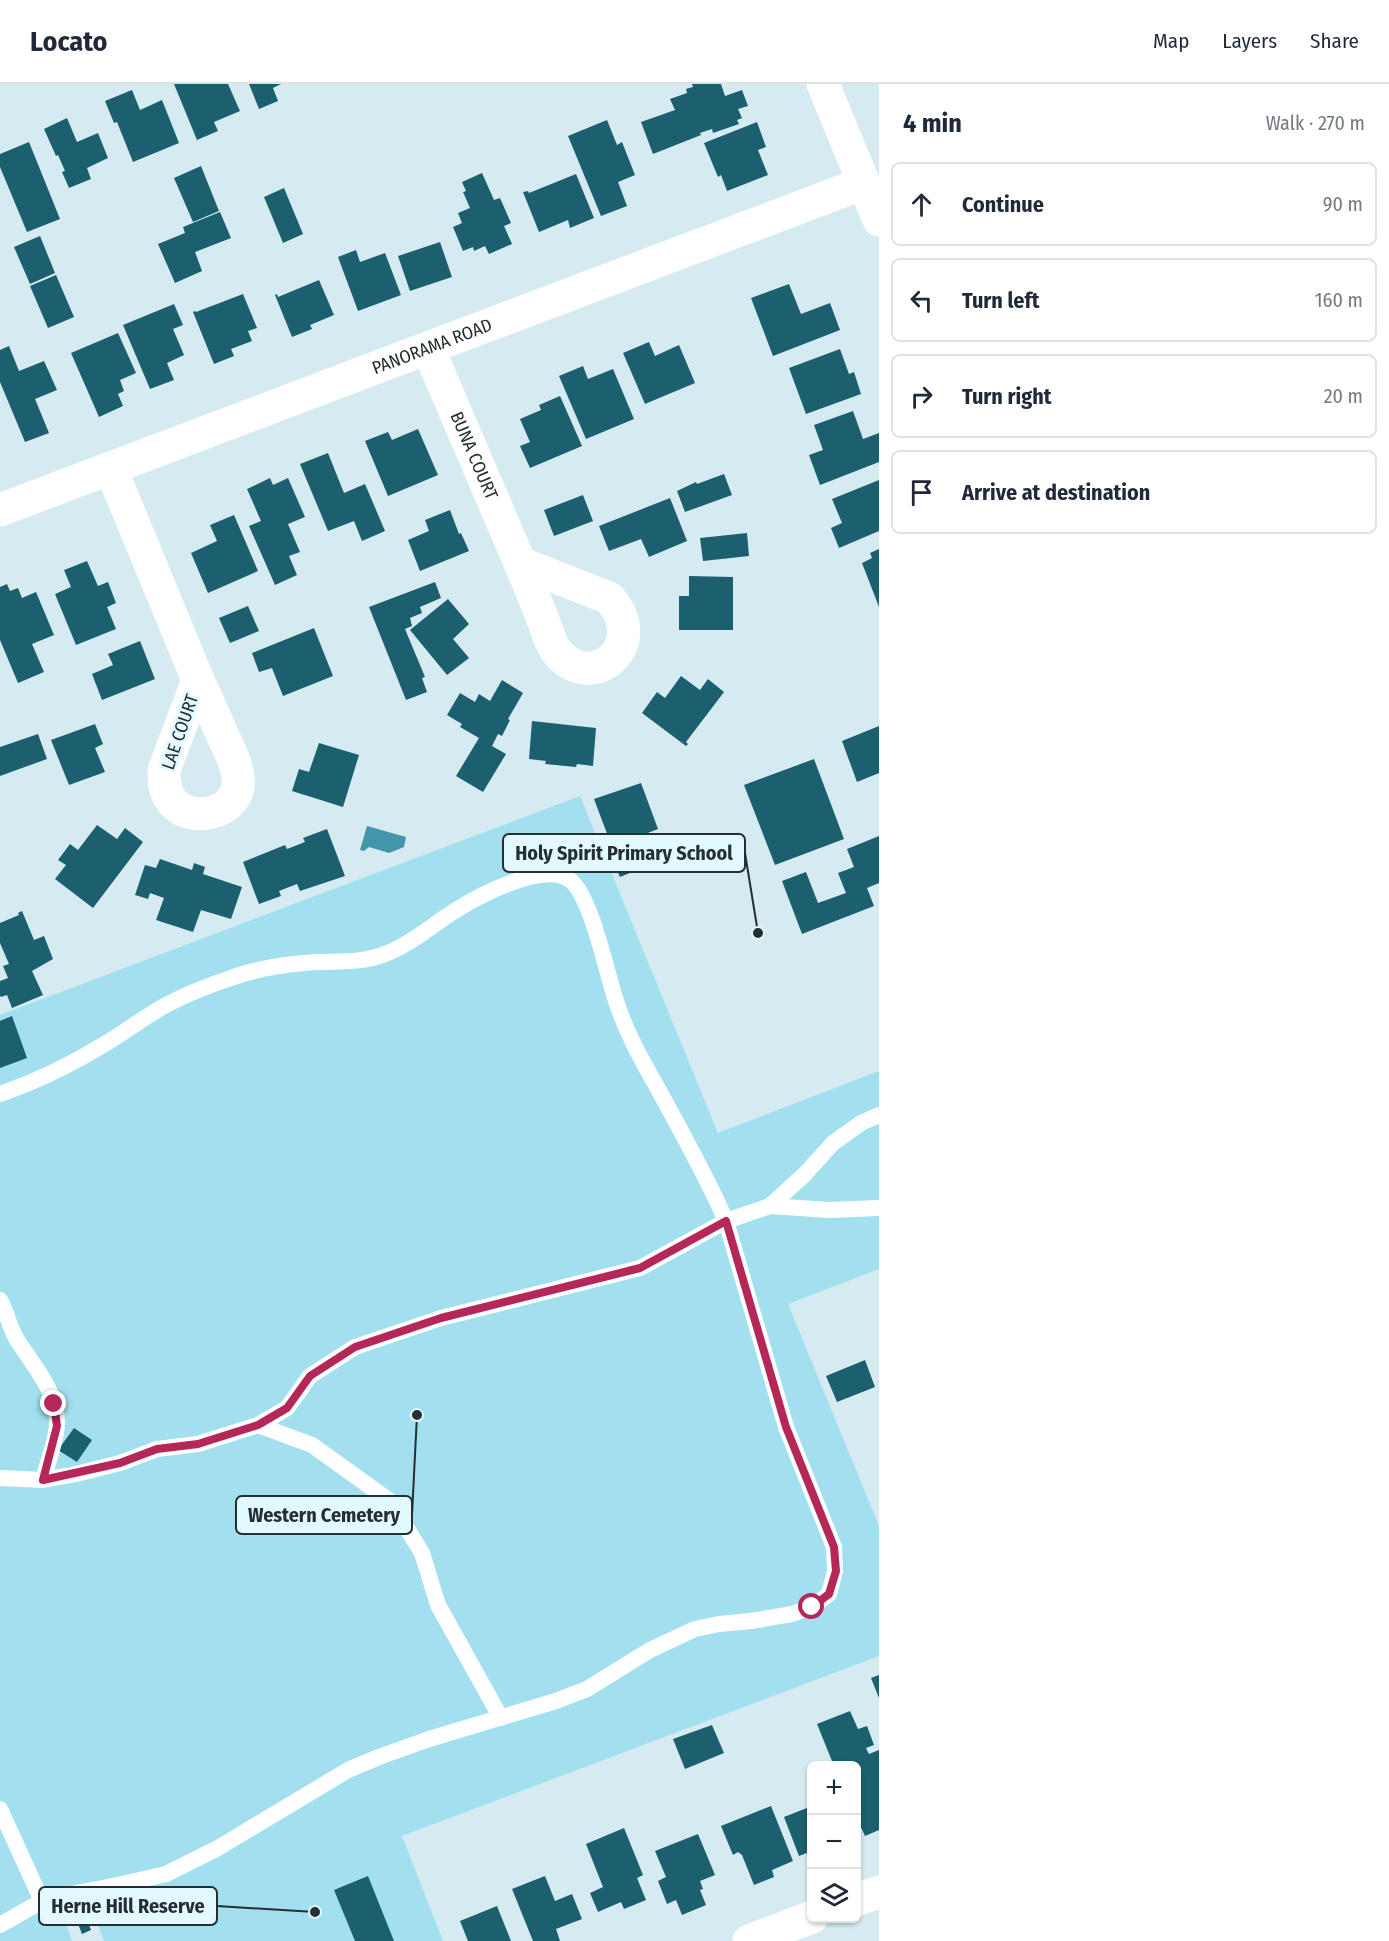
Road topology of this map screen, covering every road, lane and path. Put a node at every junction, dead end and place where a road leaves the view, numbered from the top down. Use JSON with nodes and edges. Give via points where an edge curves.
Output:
{"nodes":[{"id":1,"x":823,"y":84,"type":"edge"},
{"id":2,"x":864,"y":183,"type":"junction"},
{"id":3,"x":879,"y":219,"type":"edge"},
{"id":4,"x":428,"y":348,"type":"junction"},
{"id":5,"x":111,"y":469,"type":"junction"},
{"id":6,"x":0,"y":510,"type":"edge"},
{"id":7,"x":520,"y":563,"type":"dead end"},
{"id":8,"x":198,"y":680,"type":"dead end"},
{"id":9,"x":0,"y":1094,"type":"edge"},
{"id":10,"x":879,"y":1115,"type":"edge"},
{"id":11,"x":770,"y":1206,"type":"junction"},
{"id":12,"x":879,"y":1209,"type":"edge"},
{"id":13,"x":726,"y":1221,"type":"junction"},
{"id":14,"x":0,"y":1300,"type":"edge"},
{"id":15,"x":258,"y":1425,"type":"junction"},
{"id":16,"x":0,"y":1478,"type":"edge"},
{"id":17,"x":43,"y":1480,"type":"junction"},
{"id":18,"x":501,"y":1718,"type":"junction"},
{"id":19,"x":0,"y":1809,"type":"edge"},
{"id":20,"x":879,"y":1892,"type":"edge"},
{"id":21,"x":861,"y":1898,"type":"edge"},
{"id":22,"x":42,"y":1901,"type":"junction"},
{"id":23,"x":807,"y":1919,"type":"edge"},
{"id":24,"x":0,"y":1925,"type":"edge"},
{"id":25,"x":749,"y":1941,"type":"edge"}],
"edges":[{"from":1,"to":2,"type":"street"},
{"from":2,"to":3,"type":"street"},
{"from":2,"to":4,"type":"street","name":"PANORAMA ROAD"},
{"from":4,"to":5,"type":"street","name":"PANORAMA ROAD"},
{"from":4,"to":7,"type":"street","name":"BUNA COURT"},
{"from":5,"to":6,"type":"street","name":"PANORAMA ROAD"},
{"from":5,"to":8,"type":"street","name":"LAE COURT"},
{"from":9,"to":13,"type":"lane","via":[[66,1066],[166,1005],[230,978],[272,966],[383,955],[496,890],[539,875],[559,876],[578,888],[623,1023]]},
{"from":10,"to":11,"type":"lane","via":[[833,1143]]},
{"from":11,"to":12,"type":"lane"},
{"from":11,"to":13,"type":"lane"},
{"from":13,"to":15,"type":"lane","via":[[640,1268],[441,1318],[355,1347],[310,1376],[287,1408]]},
{"from":13,"to":18,"type":"lane","via":[[786,1427],[834,1547],[836,1571],[829,1594],[812,1607],[792,1614],[695,1629],[650,1650],[587,1689]]},
{"from":14,"to":17,"type":"lane","via":[[14,1335],[46,1382],[54,1404],[57,1426]]},
{"from":15,"to":17,"type":"lane","via":[[198,1444],[157,1449],[120,1463]]},
{"from":15,"to":18,"type":"lane","via":[[312,1445],[390,1501],[422,1553],[438,1605]]},
{"from":16,"to":17,"type":"lane"},
{"from":18,"to":22,"type":"lane","via":[[429,1739],[348,1770],[166,1874]]},
{"from":19,"to":22,"type":"lane"},
{"from":20,"to":21,"type":"street"},
{"from":22,"to":24,"type":"lane"},
{"from":23,"to":25,"type":"street"}]}
